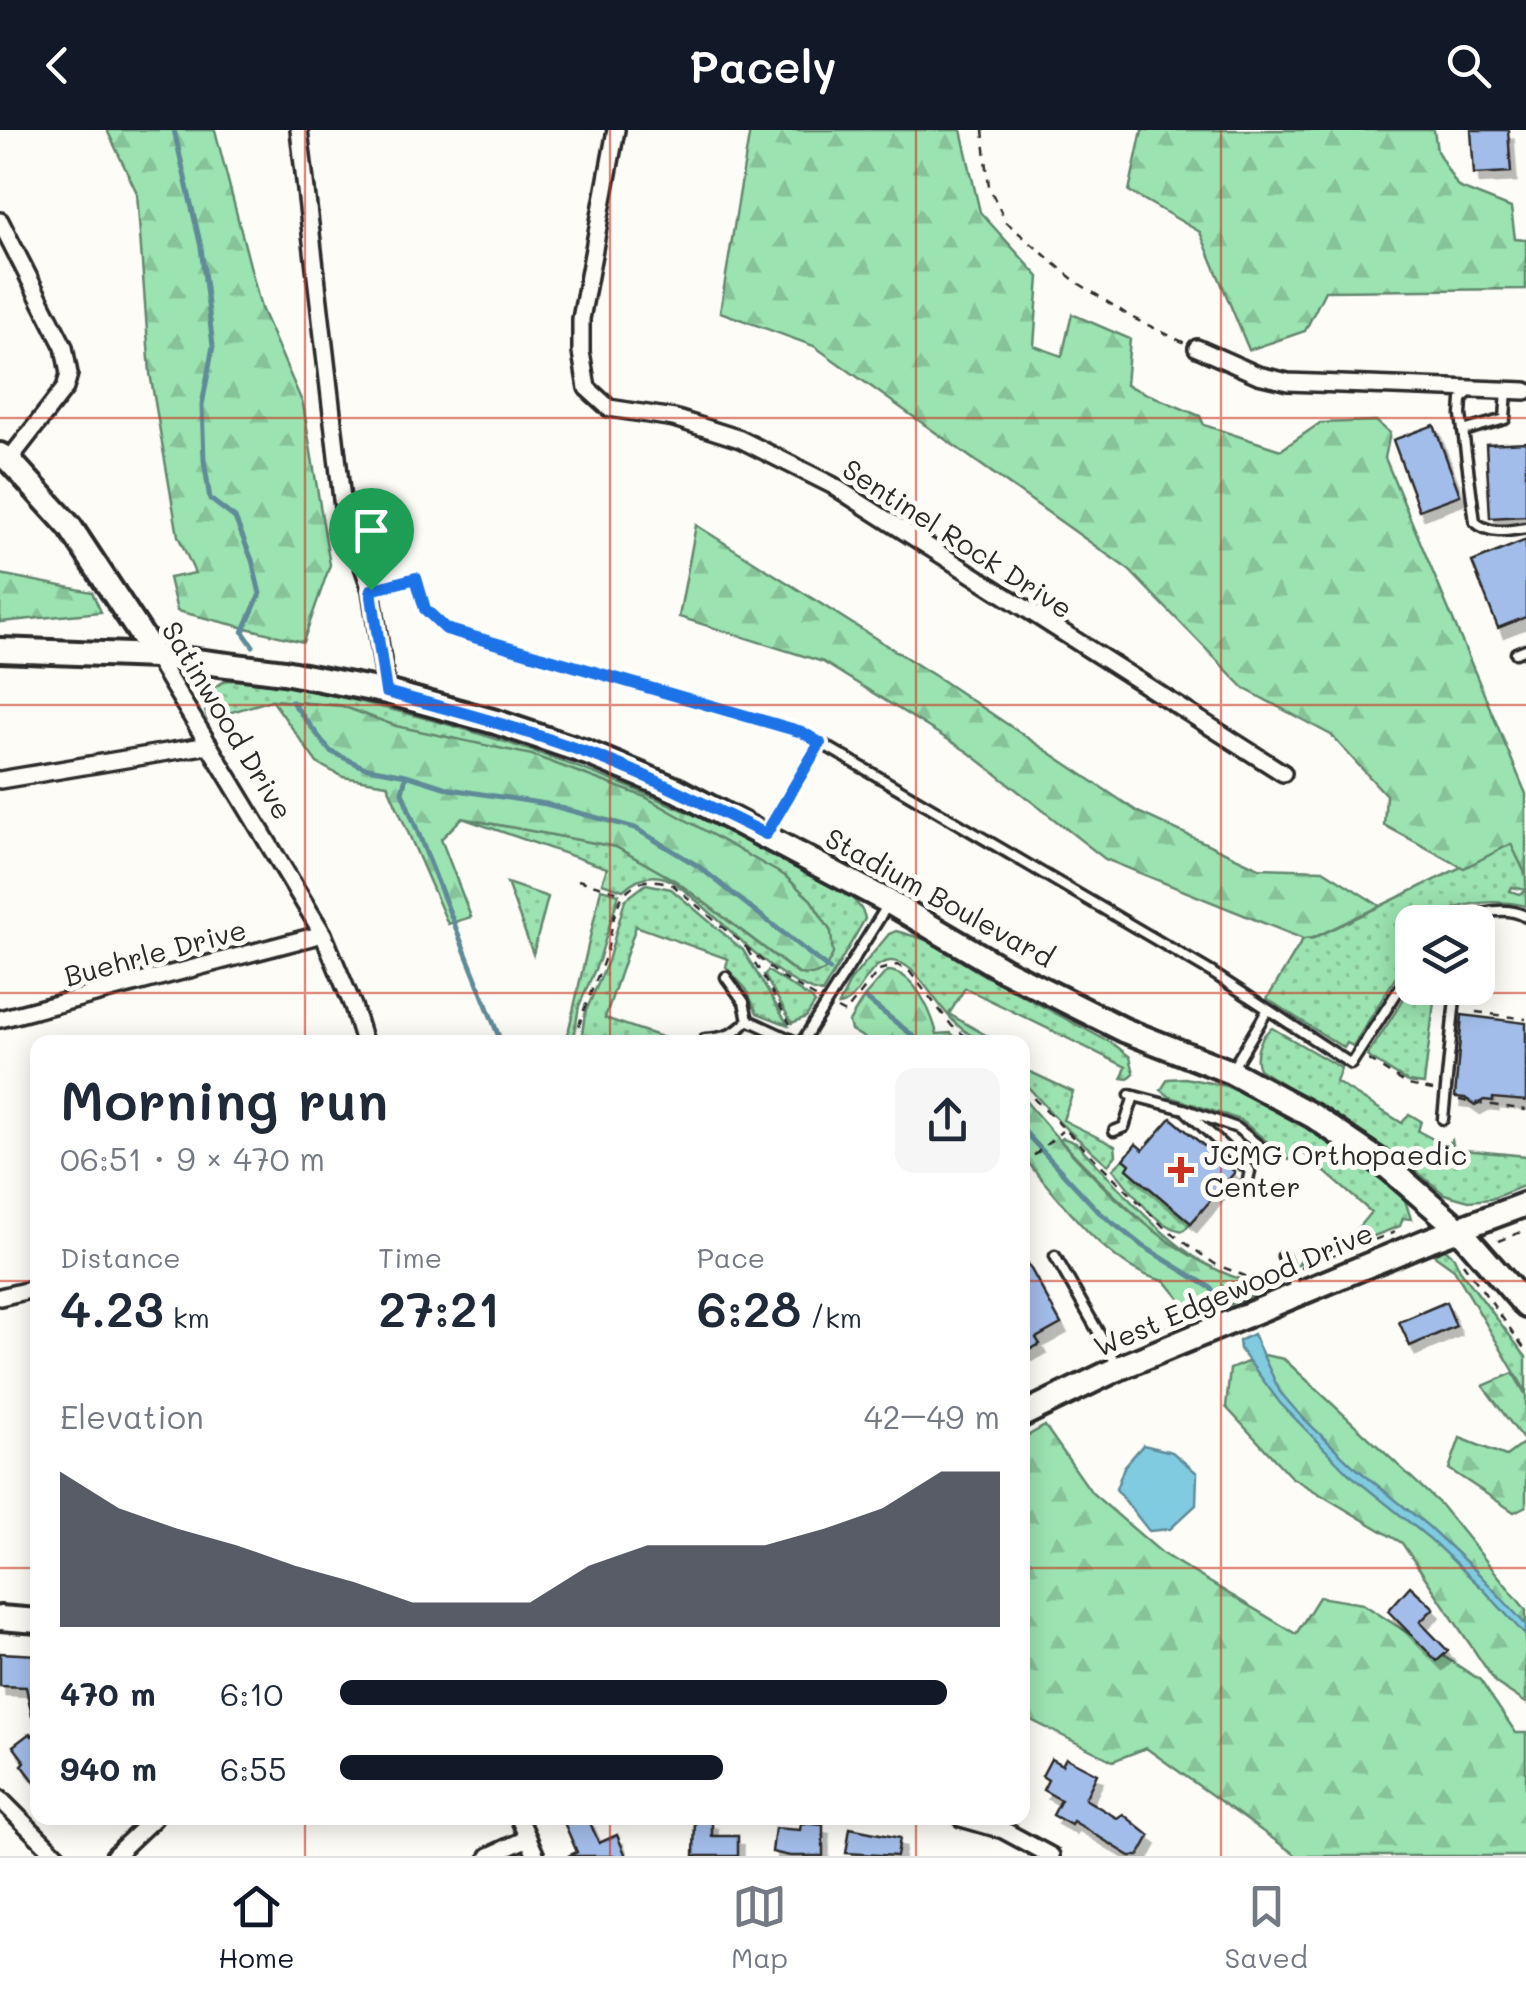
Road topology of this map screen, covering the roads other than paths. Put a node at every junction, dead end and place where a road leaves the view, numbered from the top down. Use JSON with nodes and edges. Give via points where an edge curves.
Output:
{"nodes":[{"id":1,"x":299,"y":130,"type":"edge"},
{"id":2,"x":616,"y":130,"type":"edge"},
{"id":3,"x":0,"y":221,"type":"edge"},
{"id":4,"x":1197,"y":348,"type":"road end"},
{"id":5,"x":1470,"y":390,"type":"junction"},
{"id":6,"x":1507,"y":390,"type":"junction"},
{"id":7,"x":1526,"y":391,"type":"edge"},
{"id":8,"x":1463,"y":431,"type":"junction"},
{"id":9,"x":5,"y":458,"type":"edge"},
{"id":10,"x":1526,"y":528,"type":"edge"},
{"id":11,"x":371,"y":590,"type":"junction"},
{"id":12,"x":1526,"y":649,"type":"edge"},
{"id":13,"x":0,"y":650,"type":"edge"},
{"id":14,"x":1516,"y":653,"type":"dead end"},
{"id":15,"x":155,"y":656,"type":"junction"},
{"id":16,"x":386,"y":692,"type":"junction"},
{"id":17,"x":820,"y":743,"type":"junction"},
{"id":18,"x":208,"y":745,"type":"junction"},
{"id":19,"x":1283,"y":773,"type":"dead end"},
{"id":20,"x":0,"y":780,"type":"edge"},
{"id":21,"x":766,"y":834,"type":"junction"},
{"id":22,"x":889,"y":902,"type":"junction"},
{"id":23,"x":1495,"y":912,"type":"edge"},
{"id":24,"x":1526,"y":917,"type":"edge"},
{"id":25,"x":323,"y":934,"type":"junction"},
{"id":26,"x":726,"y":977,"type":"dead end"},
{"id":27,"x":1395,"y":995,"type":"edge"},
{"id":28,"x":1454,"y":1005,"type":"edge"},
{"id":29,"x":1267,"y":1010,"type":"junction"},
{"id":30,"x":0,"y":1019,"type":"edge"},
{"id":31,"x":748,"y":1020,"type":"junction"},
{"id":32,"x":362,"y":1035,"type":"edge"},
{"id":33,"x":731,"y":1035,"type":"edge"},
{"id":34,"x":783,"y":1035,"type":"edge"},
{"id":35,"x":804,"y":1035,"type":"edge"},
{"id":36,"x":1231,"y":1072,"type":"junction"},
{"id":37,"x":1184,"y":1109,"type":"junction"},
{"id":38,"x":1442,"y":1119,"type":"dead end"},
{"id":39,"x":1114,"y":1131,"type":"dead end"},
{"id":40,"x":1277,"y":1160,"type":"dead end"},
{"id":41,"x":1245,"y":1193,"type":"dead end"},
{"id":42,"x":1526,"y":1204,"type":"edge"},
{"id":43,"x":1459,"y":1230,"type":"junction"},
{"id":44,"x":1054,"y":1256,"type":"dead end"},
{"id":45,"x":1282,"y":1256,"type":"dead end"},
{"id":46,"x":30,"y":1290,"type":"edge"},
{"id":47,"x":1298,"y":1293,"type":"junction"},
{"id":48,"x":0,"y":1297,"type":"edge"},
{"id":49,"x":1526,"y":1306,"type":"edge"},
{"id":50,"x":1119,"y":1368,"type":"junction"},
{"id":51,"x":1030,"y":1411,"type":"edge"},
{"id":52,"x":0,"y":1618,"type":"edge"},
{"id":53,"x":30,"y":1620,"type":"edge"},
{"id":54,"x":0,"y":1799,"type":"edge"},
{"id":55,"x":147,"y":1825,"type":"edge"},
{"id":56,"x":522,"y":1825,"type":"edge"},
{"id":57,"x":986,"y":1825,"type":"edge"},
{"id":58,"x":528,"y":1838,"type":"junction"},
{"id":59,"x":57,"y":1856,"type":"edge"},
{"id":60,"x":114,"y":1856,"type":"edge"},
{"id":61,"x":489,"y":1856,"type":"edge"},
{"id":62,"x":536,"y":1856,"type":"edge"},
{"id":63,"x":1051,"y":1856,"type":"edge"}],
"edges":[{"from":1,"to":11,"type":"street","via":[[343,508]]},
{"from":2,"to":19,"type":"street","name":"Sentinel Rock Drive","via":[[581,320],[588,388],[609,408],[674,418],[740,439],[832,485]]},
{"from":3,"to":9,"type":"street","via":[[64,347],[69,374]]},
{"from":4,"to":5,"type":"street","via":[[1288,382]]},
{"from":5,"to":6,"type":"street"},
{"from":5,"to":8,"type":"lane","via":[[1462,400]]},
{"from":6,"to":7,"type":"street"},
{"from":6,"to":8,"type":"lane","via":[[1505,419]]},
{"from":8,"to":10,"type":"lane","via":[[1475,522],[1498,532]]},
{"from":9,"to":15,"type":"main road","name":"Satinwood Drive","via":[[70,527]]},
{"from":11,"to":16,"type":"street"},
{"from":11,"to":17,"type":"lane","via":[[416,578],[425,609],[446,629],[802,732]]},
{"from":12,"to":14,"type":"lane"},
{"from":13,"to":15,"type":"main road","name":"Stadium Boulevard"},
{"from":15,"to":16,"type":"main road","name":"Stadium Boulevard"},
{"from":15,"to":18,"type":"street","name":"Satinwood Drive"},
{"from":16,"to":21,"type":"main road","name":"Stadium Boulevard","via":[[588,753]]},
{"from":17,"to":21,"type":"lane"},
{"from":17,"to":29,"type":"lane"},
{"from":18,"to":20,"type":"street"},
{"from":18,"to":25,"type":"street","name":"Satinwood Drive"},
{"from":21,"to":22,"type":"main road","name":"Stadium Boulevard"},
{"from":22,"to":35,"type":"lane"},
{"from":22,"to":36,"type":"main road","name":"Stadium Boulevard","via":[[1107,1022]]},
{"from":23,"to":24,"type":"lane"},
{"from":25,"to":30,"type":"street","name":"Buehrle Drive"},
{"from":25,"to":32,"type":"street","name":"Satinwood Drive"},
{"from":26,"to":31,"type":"lane"},
{"from":27,"to":29,"type":"lane","via":[[1351,1064]]},
{"from":28,"to":38,"type":"lane"},
{"from":29,"to":36,"type":"lane"},
{"from":31,"to":33,"type":"lane"},
{"from":31,"to":34,"type":"lane"},
{"from":36,"to":43,"type":"main road","name":"Stadium Boulevard","via":[[1389,1168]]},
{"from":37,"to":39,"type":"lane","via":[[1132,1096],[1124,1126]]},
{"from":37,"to":40,"type":"lane","via":[[1236,1128]]},
{"from":37,"to":41,"type":"lane","via":[[1250,1171]]},
{"from":42,"to":43,"type":"main road","name":"West Edgewood Drive"},
{"from":43,"to":47,"type":"main road","name":"West Edgewood Drive"},
{"from":43,"to":49,"type":"main road","name":"Stadium Boulevard"},
{"from":44,"to":50,"type":"lane"},
{"from":45,"to":47,"type":"lane"},
{"from":46,"to":48,"type":"street"},
{"from":47,"to":50,"type":"main road","name":"West Edgewood Drive"},
{"from":50,"to":51,"type":"main road","name":"West Edgewood Drive"},
{"from":52,"to":53,"type":"main road"},
{"from":54,"to":59,"type":"street"},
{"from":55,"to":60,"type":"street"},
{"from":56,"to":58,"type":"street"},
{"from":57,"to":63,"type":"street"},
{"from":58,"to":61,"type":"street"},
{"from":58,"to":62,"type":"street"}]}
